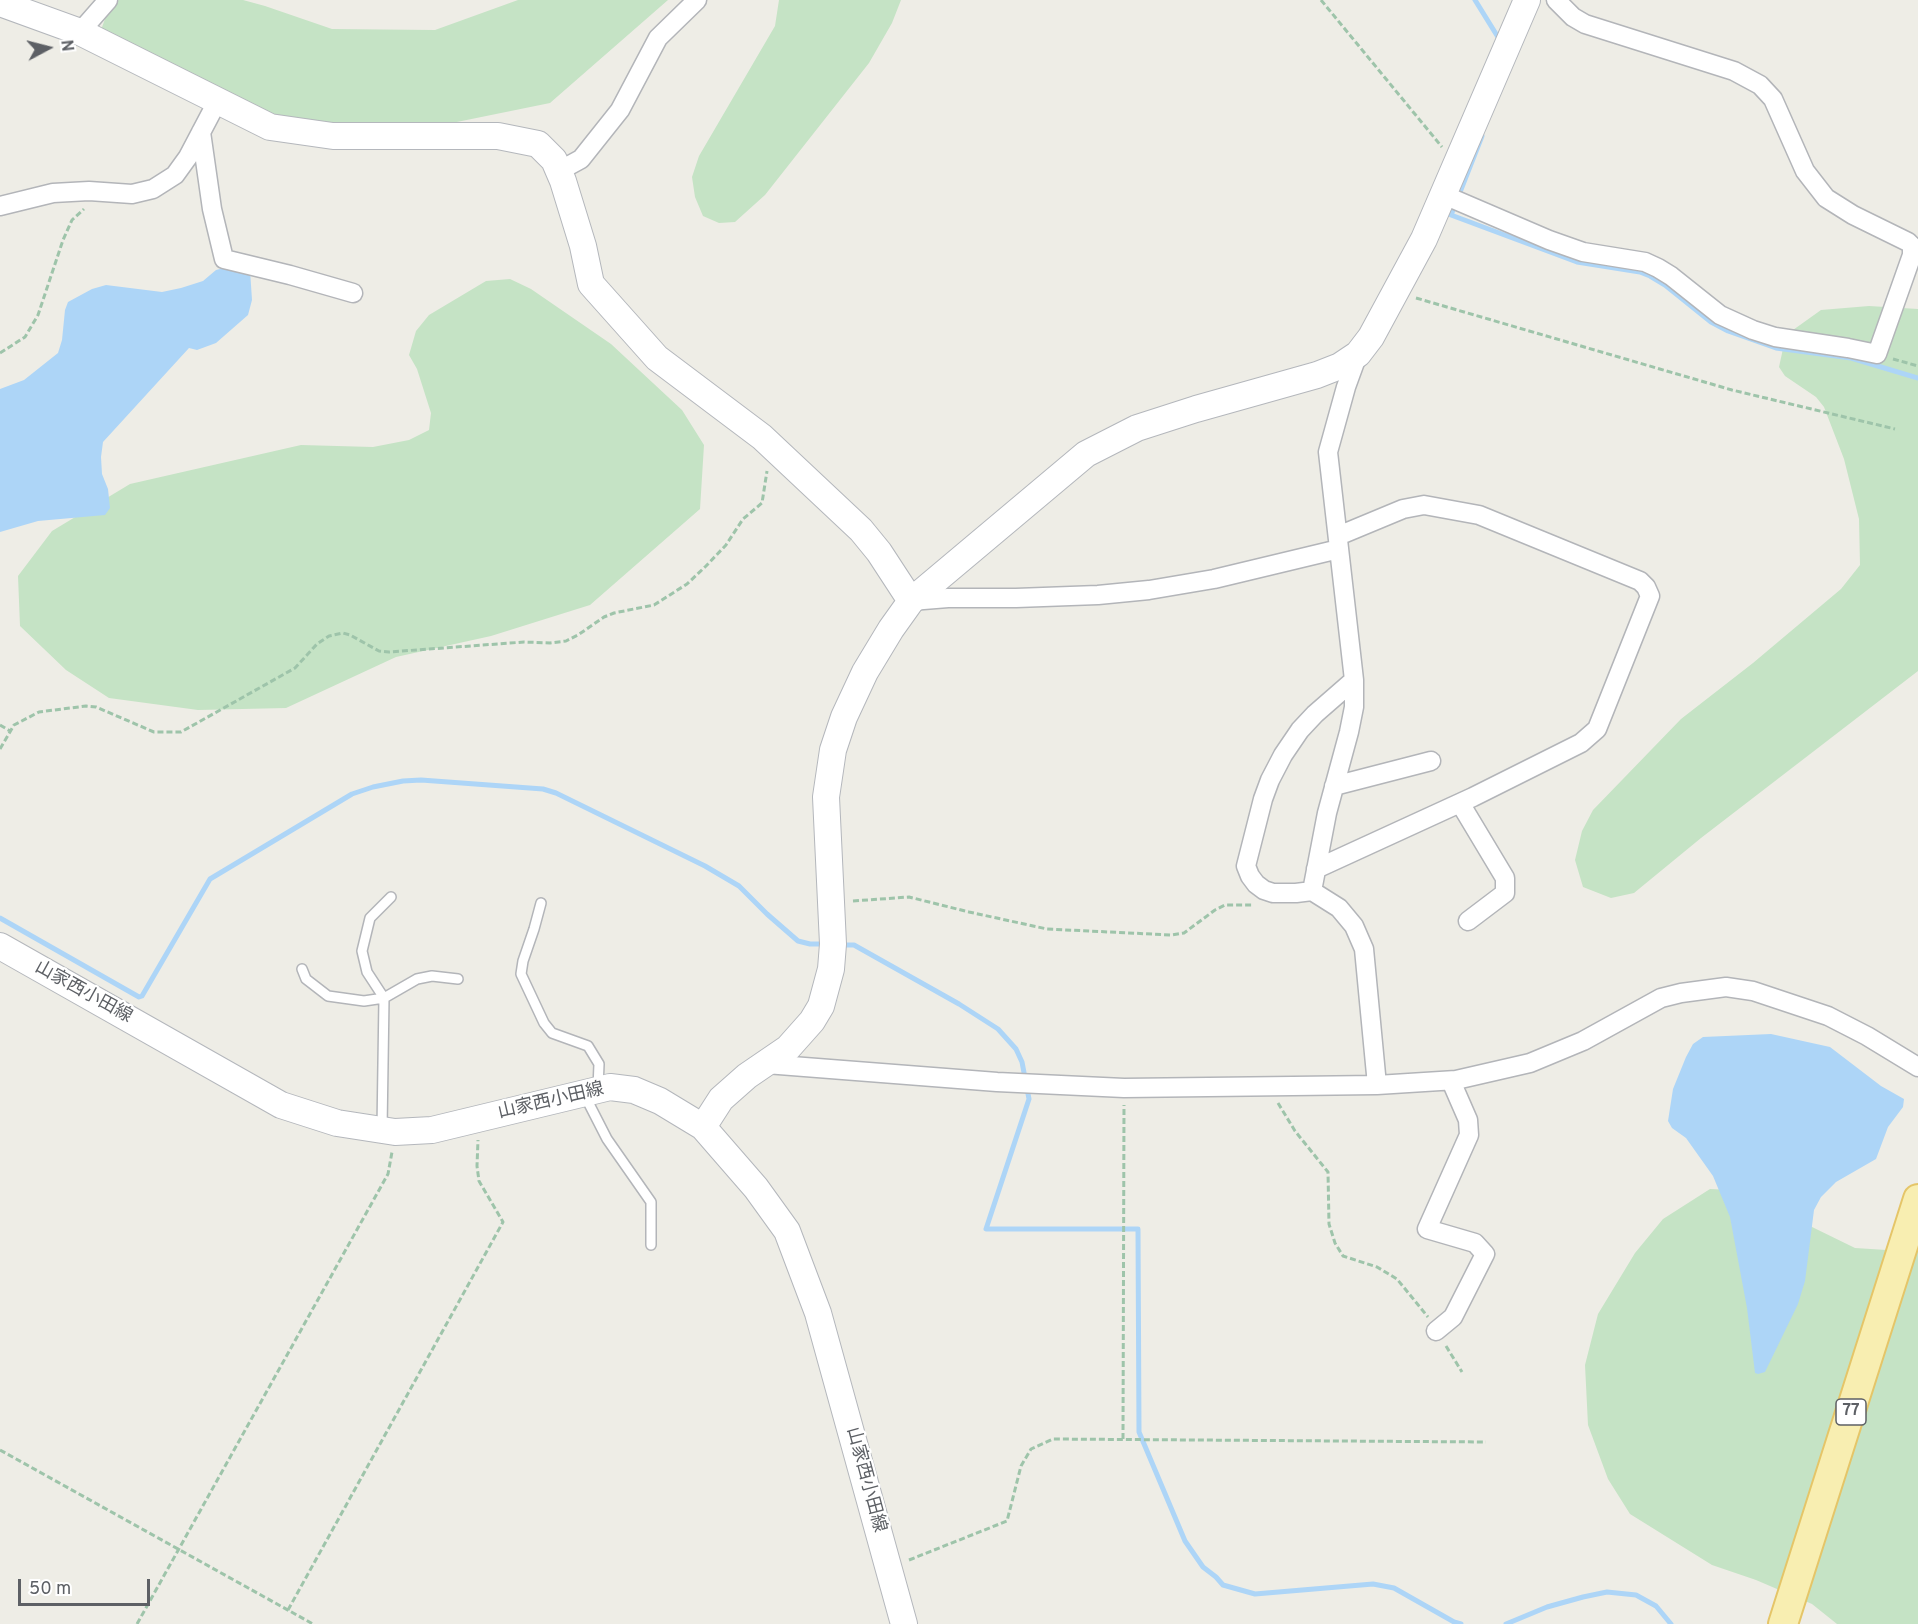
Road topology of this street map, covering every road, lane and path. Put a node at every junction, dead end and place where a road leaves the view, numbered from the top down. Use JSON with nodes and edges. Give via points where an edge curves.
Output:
{"nodes":[{"id":1,"x":108,"y":0,"type":"edge"},
{"id":2,"x":697,"y":0,"type":"edge"},
{"id":3,"x":1321,"y":0,"type":"edge"},
{"id":4,"x":1527,"y":0,"type":"edge"},
{"id":5,"x":1556,"y":0,"type":"edge"},
{"id":6,"x":9,"y":4,"type":"edge"},
{"id":7,"x":80,"y":32,"type":"junction"},
{"id":8,"x":218,"y":100,"type":"junction"},
{"id":9,"x":201,"y":132,"type":"junction"},
{"id":10,"x":1457,"y":165,"type":"junction"},
{"id":11,"x":559,"y":171,"type":"junction"},
{"id":12,"x":93,"y":192,"type":"junction"},
{"id":13,"x":1444,"y":195,"type":"junction"},
{"id":14,"x":0,"y":206,"type":"edge"},
{"id":15,"x":1396,"y":292,"type":"junction"},
{"id":16,"x":353,"y":293,"type":"dead end"},
{"id":17,"x":0,"y":353,"type":"edge"},
{"id":18,"x":1358,"y":354,"type":"junction"},
{"id":19,"x":1877,"y":354,"type":"junction"},
{"id":20,"x":1918,"y":366,"type":"edge"},
{"id":21,"x":1894,"y":429,"type":"dead end"},
{"id":22,"x":771,"y":446,"type":"junction"},
{"id":23,"x":1339,"y":542,"type":"junction"},
{"id":24,"x":911,"y":601,"type":"junction"},
{"id":25,"x":1354,"y":680,"type":"junction"},
{"id":26,"x":0,"y":725,"type":"edge"},
{"id":27,"x":10,"y":731,"type":"junction"},
{"id":28,"x":0,"y":749,"type":"edge"},
{"id":29,"x":1431,"y":761,"type":"dead end"},
{"id":30,"x":1334,"y":786,"type":"junction"},
{"id":31,"x":1460,"y":803,"type":"junction"},
{"id":32,"x":1316,"y":869,"type":"junction"},
{"id":33,"x":1312,"y":891,"type":"junction"},
{"id":34,"x":391,"y":897,"type":"dead end"},
{"id":35,"x":541,"y":903,"type":"dead end"},
{"id":36,"x":1257,"y":905,"type":"dead end"},
{"id":37,"x":832,"y":906,"type":"junction"},
{"id":38,"x":1468,"y":921,"type":"dead end"},
{"id":39,"x":0,"y":946,"type":"edge"},
{"id":40,"x":302,"y":969,"type":"dead end"},
{"id":41,"x":458,"y":979,"type":"dead end"},
{"id":42,"x":384,"y":998,"type":"junction"},
{"id":43,"x":766,"y":1064,"type":"junction"},
{"id":44,"x":1918,"y":1067,"type":"edge"},
{"id":45,"x":1451,"y":1081,"type":"junction"},
{"id":46,"x":1377,"y":1085,"type":"junction"},
{"id":47,"x":1275,"y":1086,"type":"junction"},
{"id":48,"x":1124,"y":1088,"type":"junction"},
{"id":49,"x":591,"y":1092,"type":"junction"},
{"id":50,"x":477,"y":1120,"type":"junction"},
{"id":51,"x":703,"y":1128,"type":"junction"},
{"id":52,"x":388,"y":1131,"type":"junction"},
{"id":53,"x":1918,"y":1199,"type":"edge"},
{"id":54,"x":651,"y":1245,"type":"dead end"},
{"id":55,"x":1436,"y":1331,"type":"junction"},
{"id":56,"x":1462,"y":1372,"type":"dead end"},
{"id":57,"x":1123,"y":1439,"type":"junction"},
{"id":58,"x":1486,"y":1443,"type":"dead end"},
{"id":59,"x":0,"y":1450,"type":"edge"},
{"id":60,"x":178,"y":1550,"type":"junction"},
{"id":61,"x":889,"y":1568,"type":"junction"},
{"id":62,"x":288,"y":1610,"type":"junction"},
{"id":63,"x":137,"y":1624,"type":"edge"},
{"id":64,"x":313,"y":1624,"type":"edge"},
{"id":65,"x":904,"y":1624,"type":"edge"},
{"id":66,"x":1783,"y":1624,"type":"edge"}],
"edges":[{"from":1,"to":7,"type":"street"},
{"from":2,"to":11,"type":"street","via":[[658,38],[620,110],[580,159]]},
{"from":3,"to":10,"type":"path"},
{"from":4,"to":10,"type":"street"},
{"from":5,"to":19,"type":"street","via":[[1585,24],[1734,71],[1760,85],[1773,99],[1805,171],[1826,198],[1912,246]]},
{"from":6,"to":7,"type":"street"},
{"from":7,"to":8,"type":"street"},
{"from":8,"to":9,"type":"street"},
{"from":8,"to":11,"type":"street","via":[[270,127],[333,136],[498,136],[538,144]]},
{"from":9,"to":12,"type":"street","via":[[175,175],[153,189],[132,194]]},
{"from":9,"to":16,"type":"street","via":[[224,259]]},
{"from":10,"to":13,"type":"street"},
{"from":11,"to":22,"type":"street","via":[[591,284],[657,358]]},
{"from":12,"to":14,"type":"street","via":[[53,193]]},
{"from":12,"to":17,"type":"path","via":[[67,230],[38,315],[25,337]]},
{"from":13,"to":15,"type":"street"},
{"from":13,"to":19,"type":"street","via":[[1582,252],[1645,262],[1671,276],[1720,315],[1753,330]]},
{"from":15,"to":18,"type":"street"},
{"from":15,"to":21,"type":"path","via":[[1732,390]]},
{"from":18,"to":23,"type":"street","via":[[1328,452]]},
{"from":18,"to":24,"type":"street","via":[[1317,375],[1137,428],[1086,454]]},
{"from":19,"to":20,"type":"path"},
{"from":22,"to":24,"type":"street","via":[[861,530]]},
{"from":22,"to":27,"type":"path","via":[[762,503],[743,519],[706,567],[654,605],[604,617],[566,641],[389,652],[343,633],[328,636],[295,668],[181,732],[154,732],[86,706],[39,711]]},
{"from":23,"to":24,"type":"street","via":[[1214,579],[1149,590]]},
{"from":23,"to":25,"type":"street"},
{"from":23,"to":31,"type":"street","via":[[1403,509],[1424,505],[1479,515],[1640,580],[1646,587],[1650,596],[1598,729],[1581,743]]},
{"from":24,"to":37,"type":"street","via":[[865,672],[843,717],[833,750],[826,797]]},
{"from":25,"to":30,"type":"street","via":[[1354,707]]},
{"from":25,"to":33,"type":"street","via":[[1315,714],[1283,755],[1263,800],[1246,866],[1264,890]]},
{"from":26,"to":27,"type":"path"},
{"from":27,"to":28,"type":"path"},
{"from":29,"to":30,"type":"street"},
{"from":30,"to":32,"type":"street"},
{"from":31,"to":32,"type":"street"},
{"from":31,"to":38,"type":"street","via":[[1505,878],[1505,893]]},
{"from":32,"to":33,"type":"street"},
{"from":33,"to":46,"type":"street","via":[[1339,908],[1354,926],[1364,949]]},
{"from":34,"to":42,"type":"lane","via":[[370,918],[362,951],[367,972]]},
{"from":35,"to":49,"type":"lane","via":[[521,974],[552,1033],[588,1046],[599,1064]]},
{"from":36,"to":37,"type":"path","via":[[1225,905],[1184,933],[1171,935],[1047,929],[909,897]]},
{"from":37,"to":43,"type":"street","via":[[831,969],[821,1006],[801,1036]]},
{"from":39,"to":52,"type":"street","name":"山家西小田線","via":[[281,1105],[337,1123]]},
{"from":40,"to":42,"type":"lane","via":[[306,979],[328,996],[364,1001]]},
{"from":41,"to":42,"type":"lane","via":[[417,979]]},
{"from":42,"to":52,"type":"lane"},
{"from":43,"to":48,"type":"street"},
{"from":43,"to":51,"type":"street","via":[[721,1099]]},
{"from":44,"to":45,"type":"street","via":[[1828,1016],[1753,991],[1726,987],[1661,998],[1583,1041],[1530,1063]]},
{"from":45,"to":46,"type":"street"},
{"from":45,"to":55,"type":"street","via":[[1468,1120],[1469,1135],[1426,1229],[1475,1243],[1485,1254],[1453,1317]]},
{"from":46,"to":47,"type":"street"},
{"from":47,"to":48,"type":"street"},
{"from":47,"to":55,"type":"path","via":[[1278,1103],[1289,1122],[1328,1172],[1329,1224],[1343,1256],[1377,1267],[1397,1279]]},
{"from":48,"to":57,"type":"path"},
{"from":49,"to":50,"type":"street","name":"山家西小田線"},
{"from":49,"to":51,"type":"street","name":"山家西小田線","via":[[610,1087],[634,1090]]},
{"from":49,"to":54,"type":"lane","via":[[607,1139],[651,1202]]},
{"from":50,"to":52,"type":"street","name":"山家西小田線","via":[[432,1130]]},
{"from":50,"to":62,"type":"path","via":[[479,1181],[503,1222]]},
{"from":51,"to":61,"type":"street","name":"山家西小田線","via":[[756,1188],[787,1231],[821,1324]]},
{"from":52,"to":60,"type":"path","via":[[388,1174]]},
{"from":53,"to":66,"type":"main road","number":"77"},
{"from":55,"to":56,"type":"path"},
{"from":57,"to":58,"type":"path"},
{"from":57,"to":61,"type":"path","via":[[1053,1439],[1031,1449],[1022,1466],[1007,1521]]},
{"from":59,"to":60,"type":"path"},
{"from":60,"to":62,"type":"path"},
{"from":60,"to":63,"type":"path"},
{"from":61,"to":65,"type":"street","name":"山家西小田線"},
{"from":62,"to":64,"type":"path"}]}
